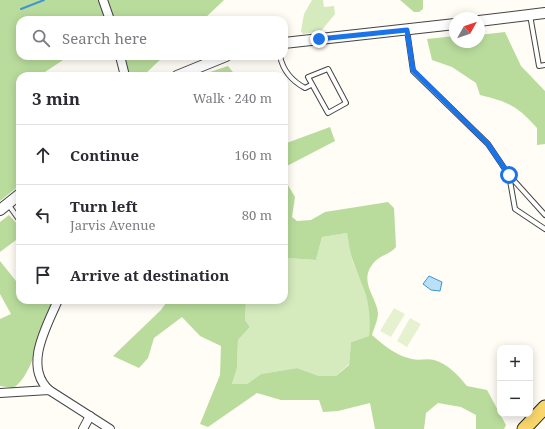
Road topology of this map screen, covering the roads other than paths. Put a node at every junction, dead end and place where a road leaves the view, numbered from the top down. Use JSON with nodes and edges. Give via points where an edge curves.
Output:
{"nodes":[{"id":1,"x":103,"y":0,"type":"edge"},
{"id":2,"x":545,"y":13,"type":"edge"},
{"id":3,"x":530,"y":15,"type":"junction"},
{"id":4,"x":109,"y":16,"type":"edge"},
{"id":5,"x":485,"y":20,"type":"edge"},
{"id":6,"x":449,"y":25,"type":"edge"},
{"id":7,"x":407,"y":30,"type":"junction"},
{"id":8,"x":288,"y":43,"type":"edge"},
{"id":9,"x":121,"y":60,"type":"edge"},
{"id":10,"x":216,"y":60,"type":"edge"},
{"id":11,"x":281,"y":60,"type":"edge"},
{"id":12,"x":545,"y":65,"type":"edge"},
{"id":13,"x":125,"y":72,"type":"edge"},
{"id":14,"x":187,"y":72,"type":"edge"},
{"id":15,"x":287,"y":72,"type":"edge"},
{"id":16,"x":288,"y":74,"type":"edge"},
{"id":17,"x":311,"y":85,"type":"junction"},
{"id":18,"x":509,"y":175,"type":"junction"},
{"id":19,"x":16,"y":197,"type":"edge"},
{"id":20,"x":4,"y":207,"type":"edge"},
{"id":21,"x":545,"y":215,"type":"edge"},
{"id":22,"x":16,"y":218,"type":"edge"},
{"id":23,"x":545,"y":229,"type":"edge"},
{"id":24,"x":56,"y":304,"type":"edge"},
{"id":25,"x":49,"y":390,"type":"junction"},
{"id":26,"x":0,"y":393,"type":"edge"},
{"id":27,"x":545,"y":407,"type":"edge"},
{"id":28,"x":90,"y":416,"type":"junction"},
{"id":29,"x":83,"y":429,"type":"edge"},
{"id":30,"x":110,"y":429,"type":"edge"},
{"id":31,"x":524,"y":429,"type":"edge"}],
"edges":[{"from":1,"to":4,"type":"street"},
{"from":2,"to":3,"type":"street"},
{"from":3,"to":5,"type":"street"},
{"from":3,"to":12,"type":"lane","via":[[539,66]]},
{"from":6,"to":7,"type":"street"},
{"from":7,"to":8,"type":"street"},
{"from":7,"to":18,"type":"lane","via":[[413,70],[488,144]]},
{"from":9,"to":13,"type":"street"},
{"from":10,"to":14,"type":"street"},
{"from":11,"to":15,"type":"lane"},
{"from":16,"to":17,"type":"lane","via":[[306,88]]},
{"from":17,"to":17,"type":"lane","via":[[308,78],[328,69],[346,103],[328,113]]},
{"from":18,"to":21,"type":"lane"},
{"from":18,"to":23,"type":"lane","via":[[515,209]]},
{"from":19,"to":20,"type":"street"},
{"from":20,"to":22,"type":"lane"},
{"from":24,"to":25,"type":"street","via":[[44,332],[38,359],[39,376]]},
{"from":25,"to":26,"type":"street"},
{"from":25,"to":28,"type":"street"},
{"from":27,"to":31,"type":"main road"},
{"from":28,"to":29,"type":"street"},
{"from":28,"to":30,"type":"street"}]}
